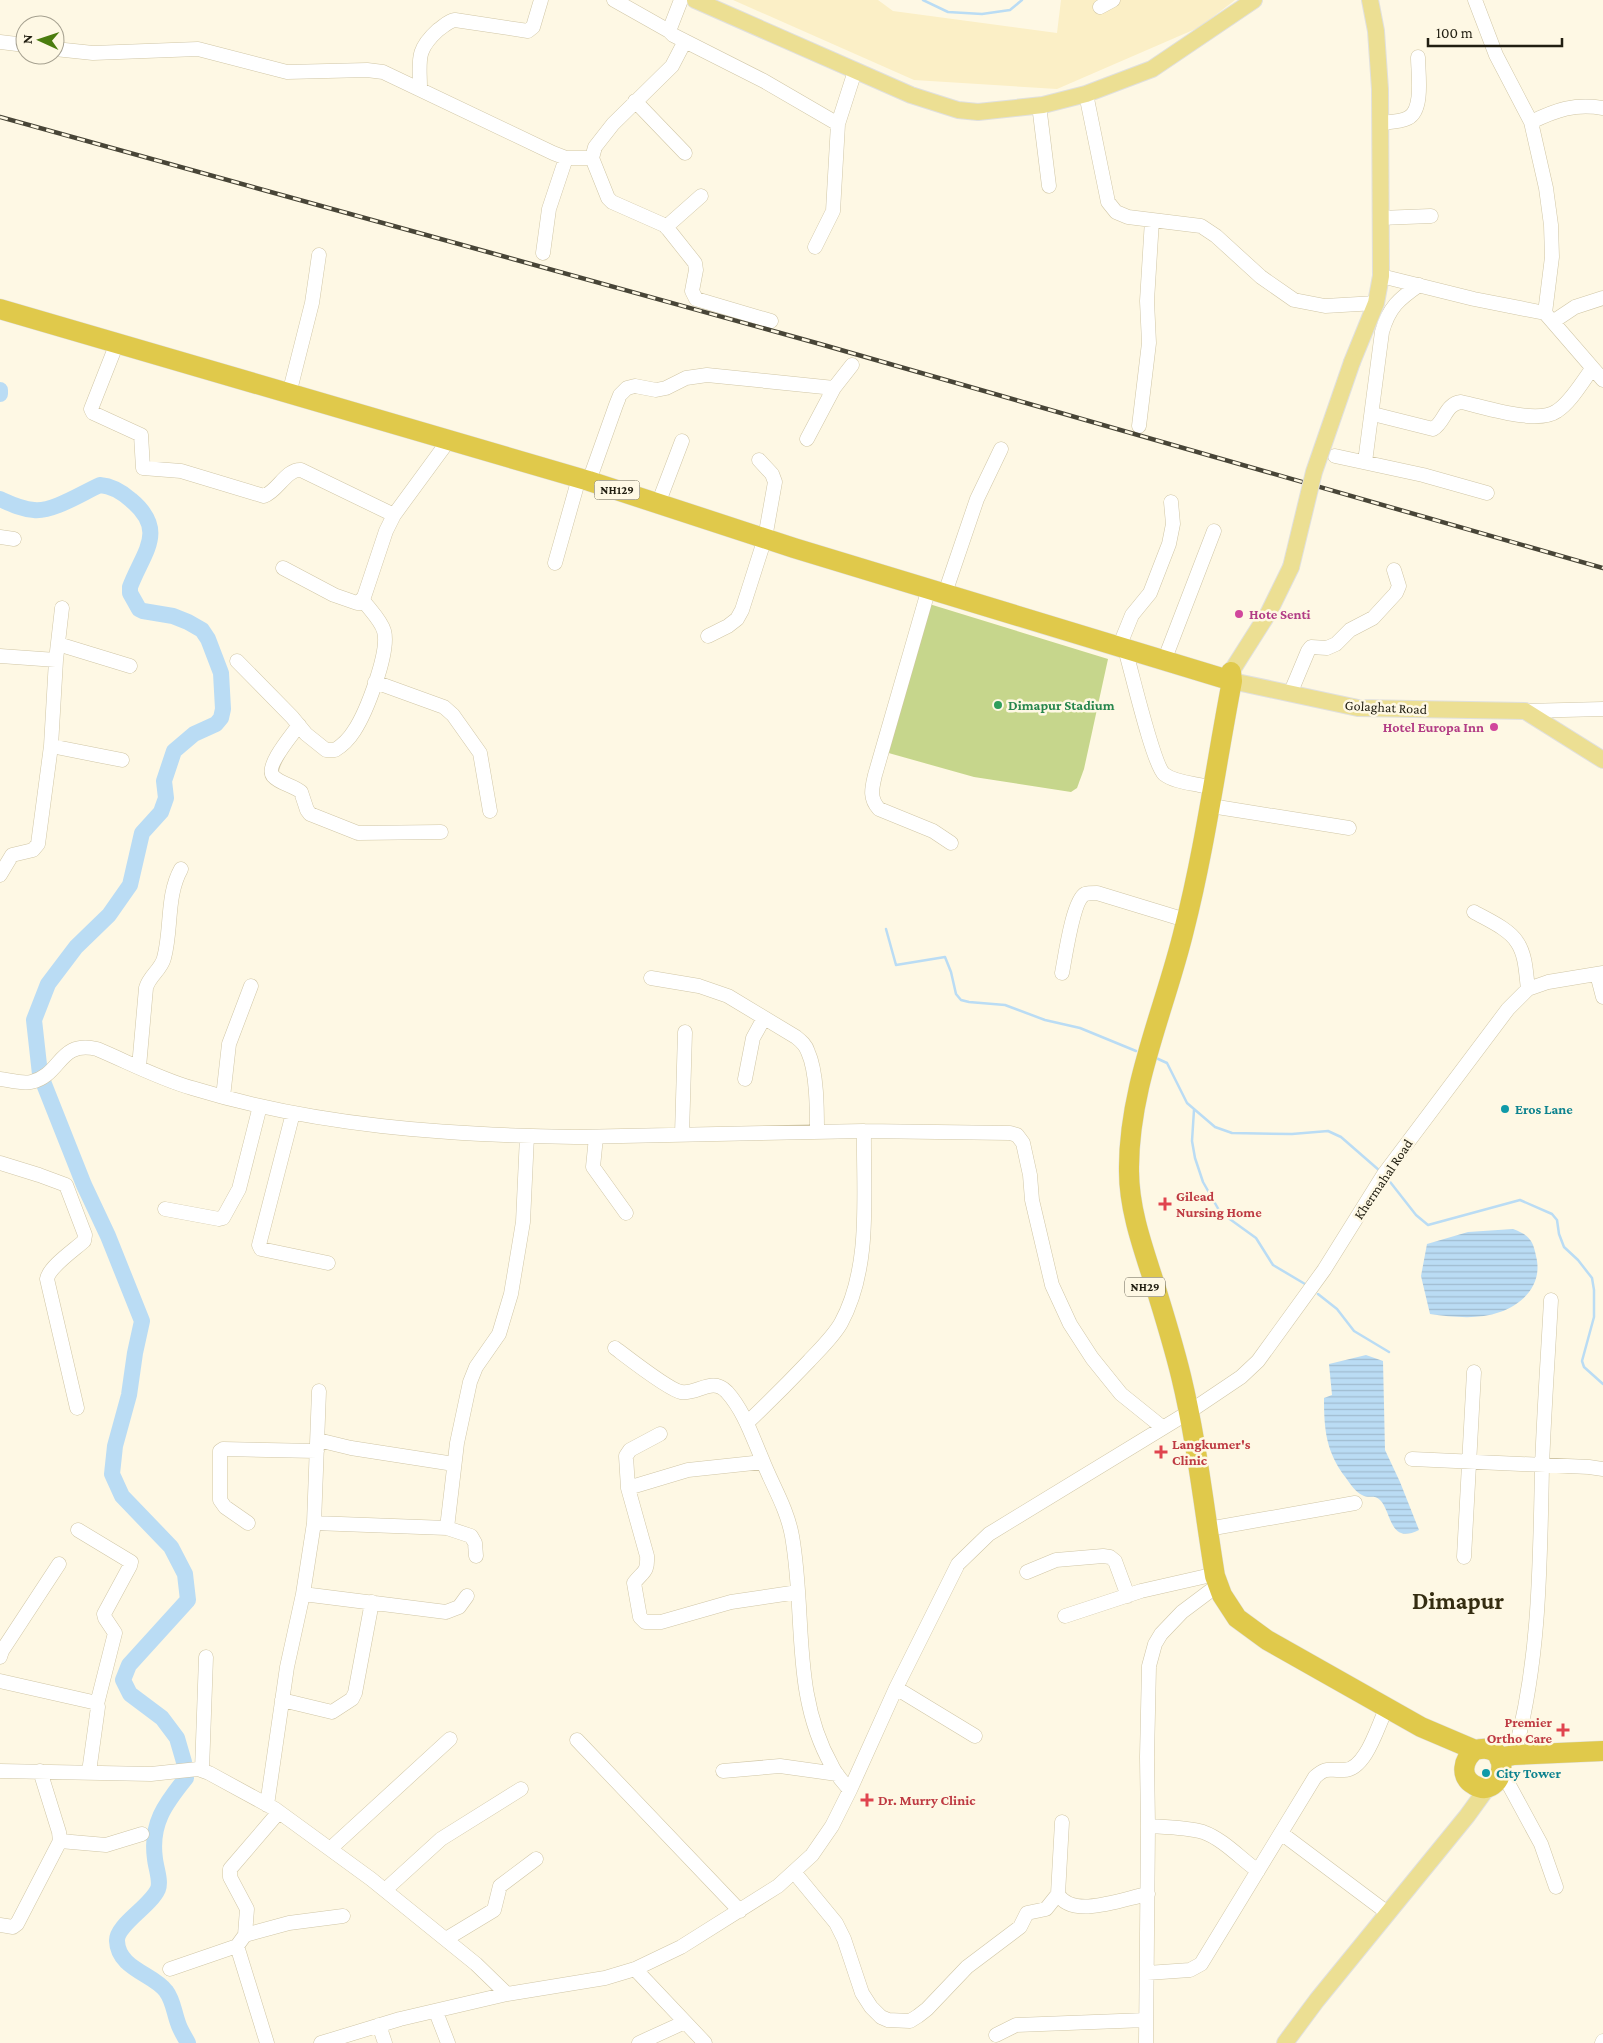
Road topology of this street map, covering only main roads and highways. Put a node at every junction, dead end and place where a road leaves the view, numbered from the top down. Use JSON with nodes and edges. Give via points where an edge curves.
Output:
{"nodes":[{"id":1,"x":696,"y":0,"type":"edge"},
{"id":2,"x":1254,"y":0,"type":"edge"},
{"id":3,"x":1370,"y":0,"type":"edge"},
{"id":4,"x":0,"y":308,"type":"edge"},
{"id":5,"x":1229,"y":677,"type":"junction"},
{"id":6,"x":1603,"y":760,"type":"edge"},
{"id":7,"x":1185,"y":1414,"type":"junction"},
{"id":8,"x":1603,"y":1751,"type":"edge"},
{"id":9,"x":1470,"y":1756,"type":"junction"},
{"id":10,"x":1603,"y":1758,"type":"edge"},
{"id":11,"x":1496,"y":1771,"type":"junction"},
{"id":12,"x":1274,"y":2043,"type":"edge"},
{"id":13,"x":1285,"y":2043,"type":"edge"}],
"edges":[{"from":1,"to":2,"type":"main road","via":[[911,95],[958,110],[978,112],[1039,105],[1086,94],[1152,69]]},
{"from":3,"to":5,"type":"main road","bridge":true,"via":[[1376,31],[1380,123],[1381,276],[1376,302],[1314,472],[1291,568],[1269,612]]},
{"from":4,"to":5,"type":"highway","number":"NH129","via":[[584,480],[1164,661]]},
{"from":5,"to":6,"type":"main road","name":"Golaghat Road","via":[[1358,708],[1525,711]]},
{"from":5,"to":7,"type":"highway","number":"NH29","via":[[1211,806],[1184,934],[1137,1100],[1129,1152],[1128,1173],[1139,1233],[1169,1333]]},
{"from":5,"to":7,"type":"highway","number":"NH29","via":[[1217,708],[1179,918],[1134,1075],[1124,1124],[1120,1170],[1130,1233]]},
{"from":7,"to":9,"type":"highway","number":"NH29","via":[[1198,1454],[1215,1576],[1222,1595],[1237,1618],[1267,1640]]},
{"from":7,"to":9,"type":"highway","number":"NH29","via":[[1209,1584],[1226,1620],[1244,1636],[1384,1716]]},
{"from":8,"to":11,"type":"highway"},
{"from":9,"to":11,"type":"highway","number":"NH29","via":[[1488,1749]]},
{"from":9,"to":11,"type":"highway","via":[[1464,1771],[1467,1778]]},
{"from":10,"to":11,"type":"highway","via":[[1539,1761]]},
{"from":11,"to":12,"type":"main road","via":[[1322,1980]]},
{"from":11,"to":13,"type":"main road","via":[[1467,1816]]}]}
